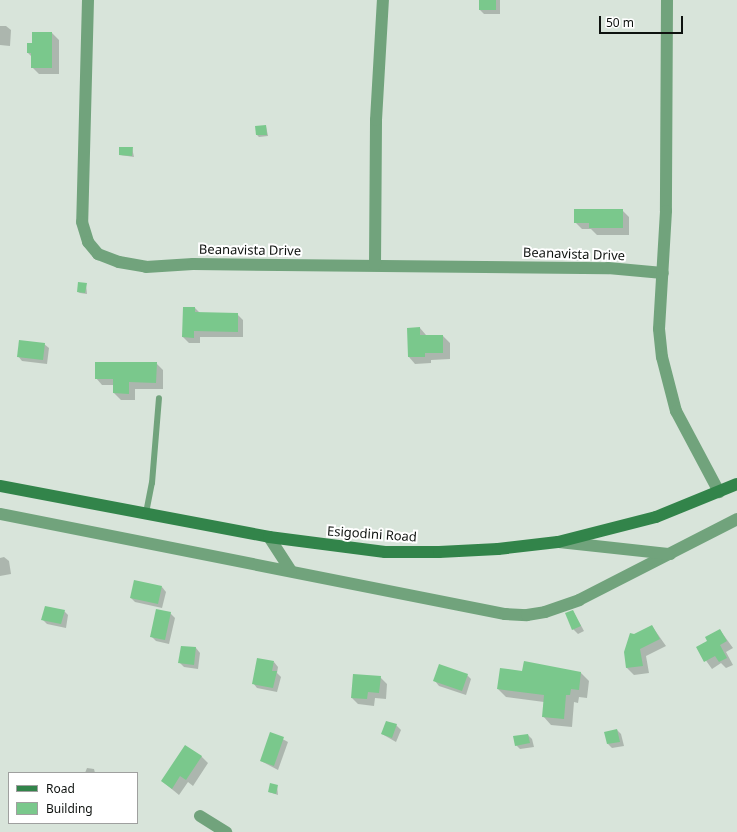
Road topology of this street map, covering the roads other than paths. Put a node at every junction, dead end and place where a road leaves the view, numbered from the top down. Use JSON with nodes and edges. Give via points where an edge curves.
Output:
{"nodes":[{"id":1,"x":88,"y":0,"type":"edge"},
{"id":2,"x":383,"y":0,"type":"edge"},
{"id":3,"x":668,"y":0,"type":"edge"},
{"id":4,"x":375,"y":266,"type":"junction"},
{"id":5,"x":663,"y":273,"type":"junction"},
{"id":6,"x":159,"y":398,"type":"dead end"},
{"id":7,"x":737,"y":484,"type":"edge"},
{"id":8,"x":0,"y":486,"type":"edge"},
{"id":9,"x":719,"y":492,"type":"junction"},
{"id":10,"x":146,"y":513,"type":"junction"},
{"id":11,"x":0,"y":514,"type":"edge"},
{"id":12,"x":737,"y":519,"type":"edge"},
{"id":13,"x":269,"y":537,"type":"junction"},
{"id":14,"x":558,"y":542,"type":"junction"},
{"id":15,"x":670,"y":554,"type":"junction"},
{"id":16,"x":291,"y":572,"type":"junction"},
{"id":17,"x":200,"y":816,"type":"dead end"},
{"id":18,"x":226,"y":832,"type":"edge"}],
"edges":[{"from":1,"to":4,"type":"street","name":"Beanavista Drive","via":[[82,222],[88,242],[98,254],[119,262],[146,267],[193,264]]},
{"from":2,"to":4,"type":"street","via":[[376,120]]},
{"from":3,"to":5,"type":"street"},
{"from":4,"to":5,"type":"street","name":"Beanavista Drive","via":[[608,268]]},
{"from":5,"to":9,"type":"street","via":[[659,329],[668,385],[676,411]]},
{"from":6,"to":10,"type":"lane","via":[[152,483]]},
{"from":7,"to":9,"type":"main road","name":"Esigodini Road"},
{"from":8,"to":10,"type":"main road","name":"Esigodini Road"},
{"from":9,"to":14,"type":"main road","name":"Esigodini Road","via":[[656,517]]},
{"from":10,"to":13,"type":"main road","name":"Esigodini Road"},
{"from":11,"to":16,"type":"street"},
{"from":12,"to":15,"type":"street"},
{"from":13,"to":14,"type":"main road","name":"Esigodini Road","via":[[385,552],[498,549]]},
{"from":13,"to":16,"type":"street"},
{"from":14,"to":15,"type":"street"},
{"from":15,"to":16,"type":"street","via":[[579,600],[545,612],[527,615],[505,614]]},
{"from":17,"to":18,"type":"street"}]}
